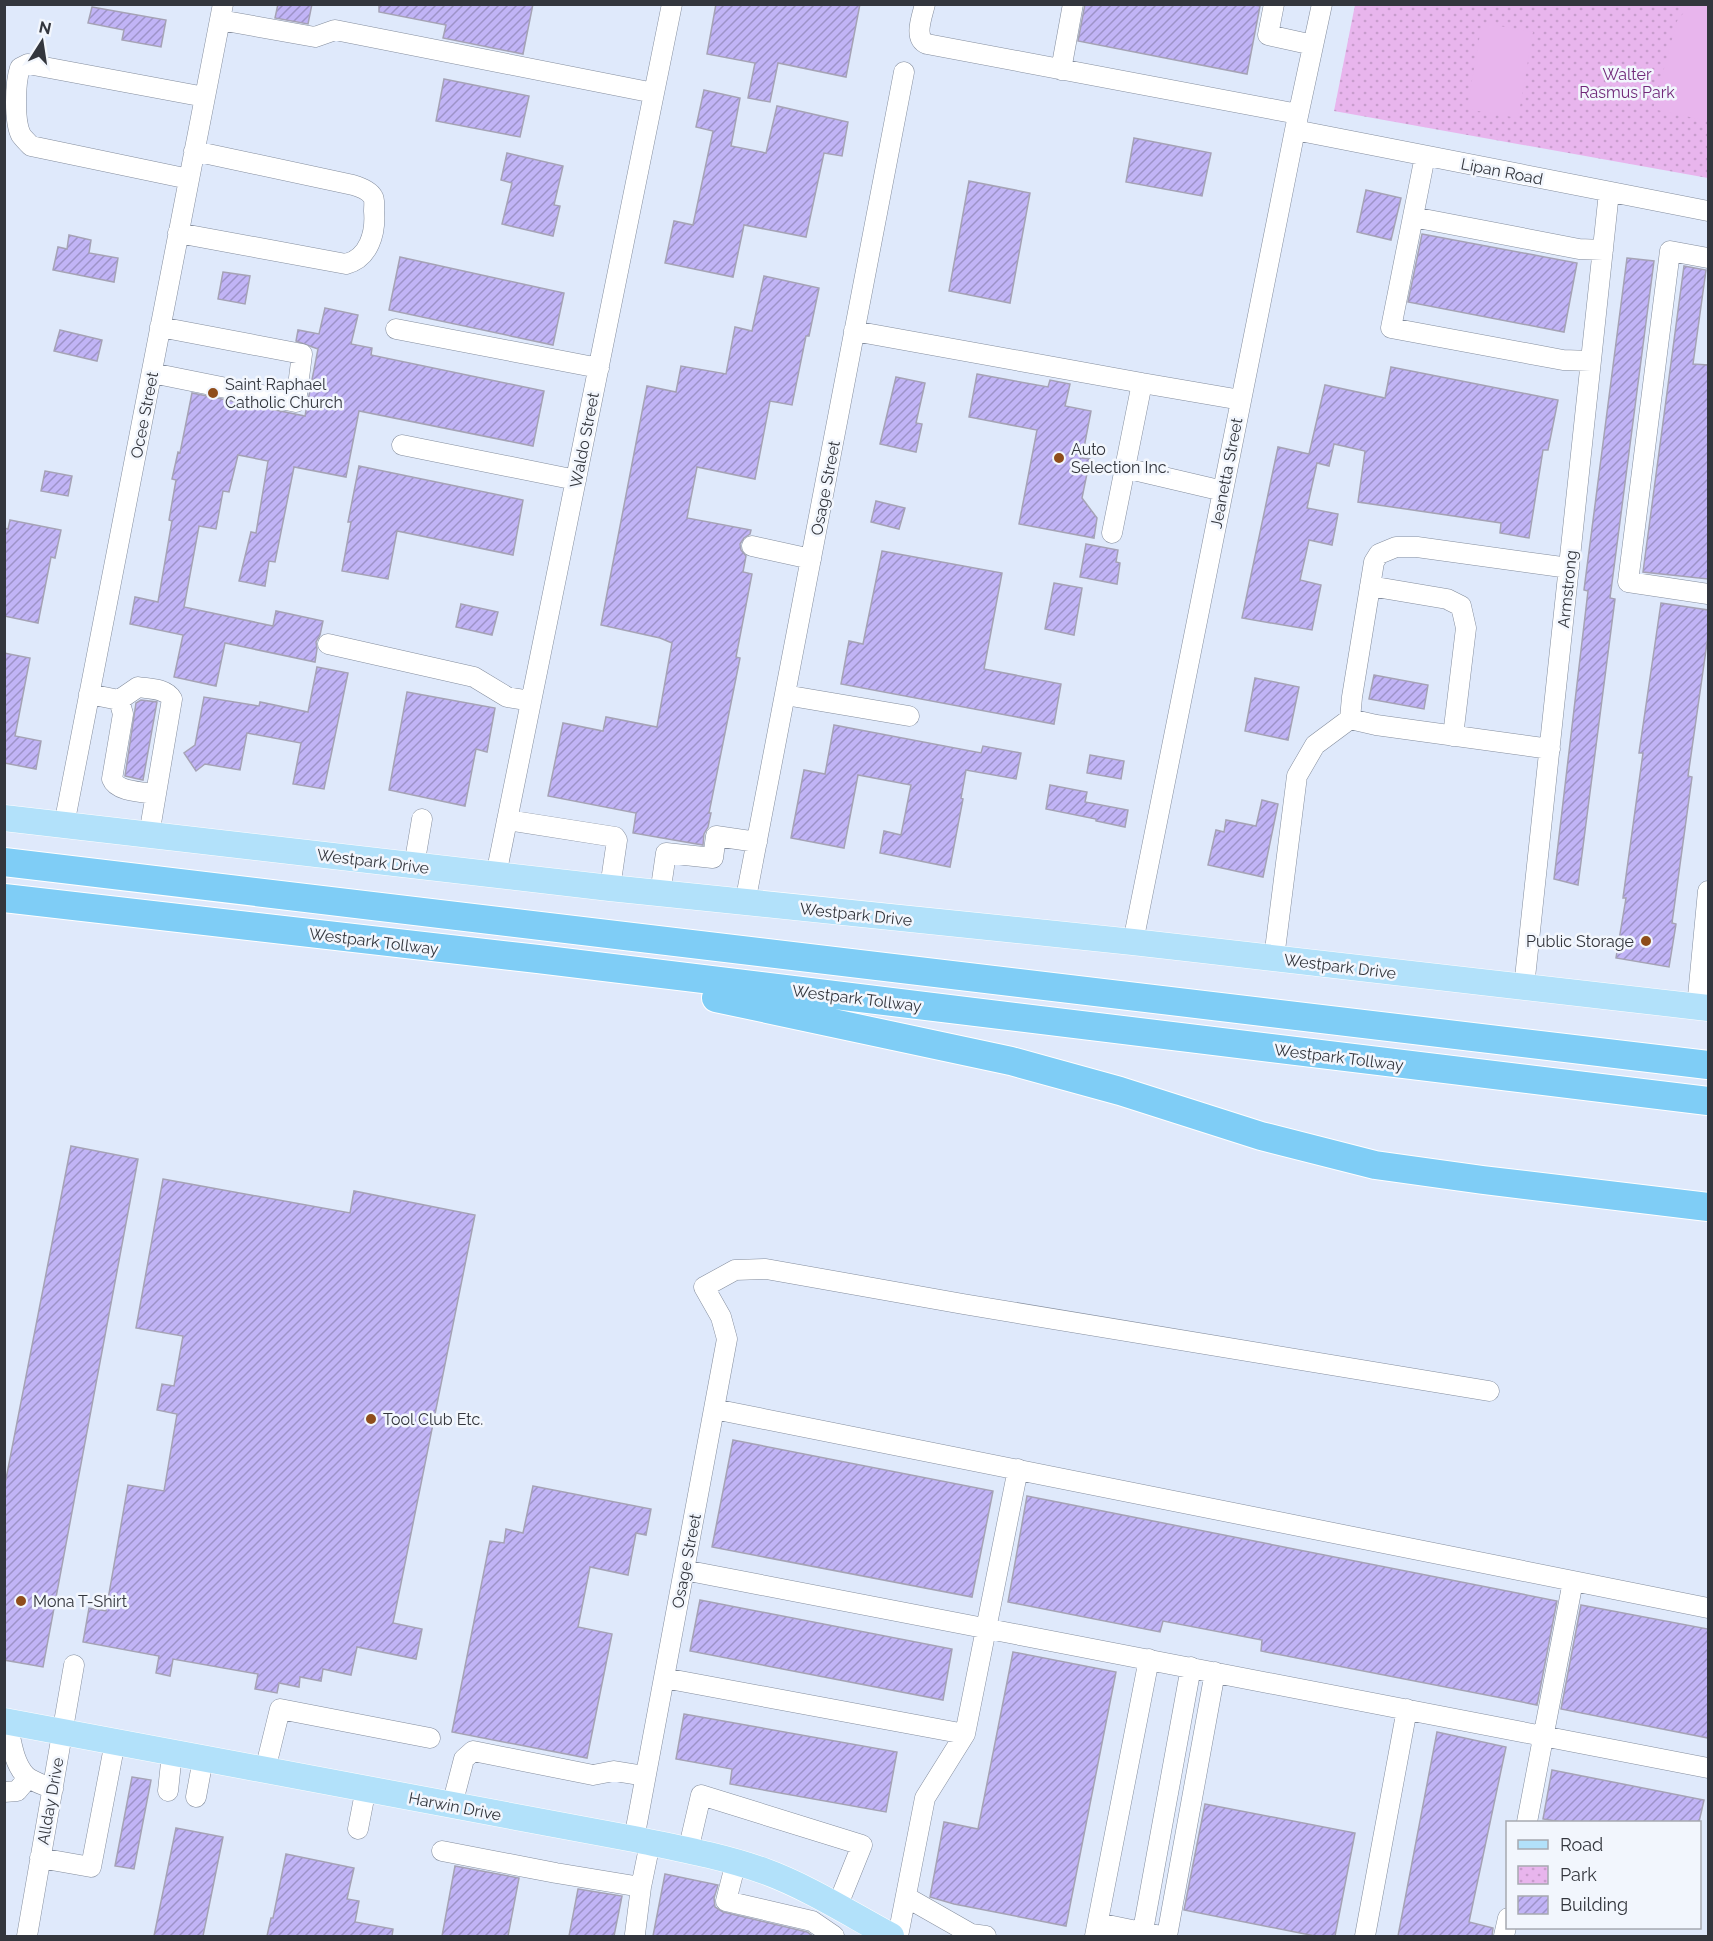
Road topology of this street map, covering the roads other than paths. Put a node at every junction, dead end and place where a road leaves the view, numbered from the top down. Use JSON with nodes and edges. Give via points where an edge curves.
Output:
{"nodes":[{"id":1,"x":672,"y":4,"type":"edge"},
{"id":2,"x":925,"y":4,"type":"edge"},
{"id":3,"x":1073,"y":4,"type":"edge"},
{"id":4,"x":1274,"y":4,"type":"edge"},
{"id":5,"x":1322,"y":4,"type":"edge"},
{"id":6,"x":222,"y":12,"type":"edge"},
{"id":7,"x":1313,"y":45,"type":"junction"},
{"id":8,"x":1061,"y":70,"type":"junction"},
{"id":9,"x":904,"y":72,"type":"dead end"},
{"id":10,"x":654,"y":93,"type":"junction"},
{"id":11,"x":205,"y":97,"type":"junction"},
{"id":12,"x":1296,"y":122,"type":"junction"},
{"id":13,"x":194,"y":151,"type":"junction"},
{"id":14,"x":1425,"y":156,"type":"junction"},
{"id":15,"x":189,"y":179,"type":"junction"},
{"id":16,"x":1609,"y":192,"type":"junction"},
{"id":17,"x":1708,"y":211,"type":"edge"},
{"id":18,"x":1413,"y":217,"type":"junction"},
{"id":19,"x":178,"y":233,"type":"junction"},
{"id":20,"x":1603,"y":250,"type":"junction"},
{"id":21,"x":1708,"y":258,"type":"edge"},
{"id":22,"x":160,"y":327,"type":"junction"},
{"id":23,"x":396,"y":329,"type":"dead end"},
{"id":24,"x":854,"y":331,"type":"junction"},
{"id":25,"x":1591,"y":361,"type":"junction"},
{"id":26,"x":598,"y":368,"type":"junction"},
{"id":27,"x":152,"y":373,"type":"junction"},
{"id":28,"x":1142,"y":383,"type":"junction"},
{"id":29,"x":1241,"y":400,"type":"junction"},
{"id":30,"x":402,"y":445,"type":"dead end"},
{"id":31,"x":1125,"y":468,"type":"junction"},
{"id":32,"x":576,"y":480,"type":"junction"},
{"id":33,"x":1223,"y":490,"type":"junction"},
{"id":34,"x":1112,"y":533,"type":"dead end"},
{"id":35,"x":752,"y":546,"type":"dead end"},
{"id":36,"x":811,"y":559,"type":"junction"},
{"id":37,"x":1569,"y":568,"type":"junction"},
{"id":38,"x":1370,"y":586,"type":"junction"},
{"id":39,"x":1708,"y":594,"type":"edge"},
{"id":40,"x":328,"y":644,"type":"dead end"},
{"id":41,"x":89,"y":694,"type":"junction"},
{"id":42,"x":785,"y":695,"type":"junction"},
{"id":43,"x":119,"y":700,"type":"junction"},
{"id":44,"x":531,"y":701,"type":"junction"},
{"id":45,"x":909,"y":716,"type":"dead end"},
{"id":46,"x":1350,"y":719,"type":"junction"},
{"id":47,"x":1453,"y":736,"type":"junction"},
{"id":48,"x":1550,"y":749,"type":"junction"},
{"id":49,"x":156,"y":794,"type":"junction"},
{"id":50,"x":4,"y":818,"type":"edge"},
{"id":51,"x":422,"y":819,"type":"dead end"},
{"id":52,"x":507,"y":820,"type":"junction"},
{"id":53,"x":63,"y":825,"type":"junction"},
{"id":54,"x":149,"y":835,"type":"junction"},
{"id":55,"x":757,"y":842,"type":"junction"},
{"id":56,"x":4,"y":862,"type":"edge"},
{"id":57,"x":414,"y":866,"type":"junction"},
{"id":58,"x":496,"y":875,"type":"junction"},
{"id":59,"x":610,"y":888,"type":"junction"},
{"id":60,"x":1708,"y":891,"type":"edge"},
{"id":61,"x":660,"y":894,"type":"junction"},
{"id":62,"x":4,"y":898,"type":"edge"},
{"id":63,"x":746,"y":903,"type":"junction"},
{"id":64,"x":1133,"y":942,"type":"junction"},
{"id":65,"x":1274,"y":958,"type":"junction"},
{"id":66,"x":537,"y":959,"type":"junction"},
{"id":67,"x":1524,"y":987,"type":"junction"},
{"id":68,"x":1703,"y":1008,"type":"edge"},
{"id":69,"x":1708,"y":1065,"type":"edge"},
{"id":70,"x":1708,"y":1101,"type":"edge"},
{"id":71,"x":1708,"y":1207,"type":"edge"},
{"id":72,"x":1489,"y":1391,"type":"dead end"},
{"id":73,"x":714,"y":1409,"type":"junction"},
{"id":74,"x":1018,"y":1470,"type":"junction"},
{"id":75,"x":684,"y":1570,"type":"junction"},
{"id":76,"x":1573,"y":1581,"type":"junction"},
{"id":77,"x":1708,"y":1608,"type":"edge"},
{"id":78,"x":987,"y":1628,"type":"junction"},
{"id":79,"x":1149,"y":1659,"type":"junction"},
{"id":80,"x":74,"y":1665,"type":"dead end"},
{"id":81,"x":1191,"y":1667,"type":"junction"},
{"id":82,"x":1215,"y":1672,"type":"junction"},
{"id":83,"x":664,"y":1678,"type":"junction"},
{"id":84,"x":1407,"y":1709,"type":"junction"},
{"id":85,"x":6,"y":1721,"type":"edge"},
{"id":86,"x":62,"y":1732,"type":"junction"},
{"id":87,"x":965,"y":1734,"type":"junction"},
{"id":88,"x":1544,"y":1735,"type":"junction"},
{"id":89,"x":430,"y":1738,"type":"dead end"},
{"id":90,"x":115,"y":1742,"type":"junction"},
{"id":91,"x":9,"y":1752,"type":"edge"},
{"id":92,"x":172,"y":1753,"type":"junction"},
{"id":93,"x":203,"y":1759,"type":"junction"},
{"id":94,"x":1708,"y":1768,"type":"edge"},
{"id":95,"x":265,"y":1770,"type":"junction"},
{"id":96,"x":645,"y":1776,"type":"junction"},
{"id":97,"x":28,"y":1778,"type":"junction"},
{"id":98,"x":366,"y":1788,"type":"junction"},
{"id":99,"x":53,"y":1789,"type":"junction"},
{"id":100,"x":168,"y":1791,"type":"dead end"},
{"id":101,"x":4,"y":1792,"type":"edge"},
{"id":102,"x":196,"y":1797,"type":"dead end"},
{"id":103,"x":452,"y":1805,"type":"junction"},
{"id":104,"x":1527,"y":1821,"type":"edge"},
{"id":105,"x":358,"y":1829,"type":"dead end"},
{"id":106,"x":642,"y":1841,"type":"junction"},
{"id":107,"x":442,"y":1851,"type":"dead end"},
{"id":108,"x":688,"y":1851,"type":"junction"},
{"id":109,"x":40,"y":1858,"type":"junction"},
{"id":110,"x":736,"y":1862,"type":"junction"},
{"id":111,"x":792,"y":1884,"type":"junction"},
{"id":112,"x":641,"y":1887,"type":"junction"},
{"id":113,"x":906,"y":1897,"type":"junction"},
{"id":114,"x":843,"y":1910,"type":"junction"},
{"id":115,"x":780,"y":1913,"type":"junction"},
{"id":116,"x":1097,"y":1930,"type":"edge"},
{"id":117,"x":635,"y":1934,"type":"dead end"},
{"id":118,"x":1149,"y":1935,"type":"edge"},
{"id":119,"x":27,"y":1936,"type":"edge"},
{"id":120,"x":834,"y":1936,"type":"edge"},
{"id":121,"x":891,"y":1936,"type":"edge"},
{"id":122,"x":898,"y":1936,"type":"edge"},
{"id":123,"x":986,"y":1936,"type":"edge"},
{"id":124,"x":1167,"y":1936,"type":"edge"},
{"id":125,"x":1365,"y":1936,"type":"edge"}],
"edges":[{"from":1,"to":10,"type":"street","name":"Waldo Street"},
{"from":2,"to":8,"type":"street","name":"Lipan Road","via":[[919,36],[922,42]]},
{"from":3,"to":8,"type":"street"},
{"from":4,"to":7,"type":"street","via":[[1268,35]]},
{"from":5,"to":7,"type":"street","name":"Jeanetta Street"},
{"from":6,"to":10,"type":"street","via":[[315,37],[335,30]]},
{"from":6,"to":11,"type":"street","name":"Ocee Street"},
{"from":7,"to":12,"type":"street","name":"Jeanetta Street"},
{"from":8,"to":12,"type":"street","name":"Lipan Road"},
{"from":9,"to":24,"type":"street","name":"Osage Street"},
{"from":10,"to":26,"type":"street","name":"Waldo Street"},
{"from":11,"to":13,"type":"street","name":"Ocee Street"},
{"from":11,"to":15,"type":"street","via":[[28,64],[20,68],[17,77],[17,124],[31,146]]},
{"from":12,"to":14,"type":"street","name":"Lipan Road"},
{"from":12,"to":29,"type":"street","name":"Jeanetta Street"},
{"from":13,"to":15,"type":"street","name":"Ocee Street"},
{"from":13,"to":19,"type":"street","via":[[366,190],[374,198],[375,223],[363,255],[346,264]]},
{"from":14,"to":16,"type":"street","name":"Lipan Road"},
{"from":14,"to":18,"type":"street"},
{"from":15,"to":19,"type":"street","name":"Ocee Street"},
{"from":16,"to":17,"type":"street","name":"Lipan Road"},
{"from":16,"to":20,"type":"street","name":"Armstrong"},
{"from":18,"to":20,"type":"street","via":[[1579,249]]},
{"from":18,"to":25,"type":"street","via":[[1391,328],[1563,360]]},
{"from":19,"to":22,"type":"street","name":"Ocee Street"},
{"from":20,"to":25,"type":"street","name":"Armstrong"},
{"from":21,"to":39,"type":"street","via":[[1670,251],[1628,582]]},
{"from":22,"to":27,"type":"street","name":"Ocee Street"},
{"from":22,"to":27,"type":"street","via":[[302,354],[296,402]]},
{"from":23,"to":26,"type":"street"},
{"from":24,"to":28,"type":"street"},
{"from":24,"to":36,"type":"street","name":"Osage Street"},
{"from":25,"to":37,"type":"street","name":"Armstrong"},
{"from":26,"to":32,"type":"street","name":"Waldo Street"},
{"from":27,"to":41,"type":"street","name":"Ocee Street"},
{"from":28,"to":29,"type":"street"},
{"from":28,"to":31,"type":"street"},
{"from":29,"to":33,"type":"street","name":"Jeanetta Street"},
{"from":30,"to":32,"type":"street"},
{"from":31,"to":33,"type":"street"},
{"from":31,"to":34,"type":"street"},
{"from":32,"to":44,"type":"street","name":"Waldo Street"},
{"from":33,"to":64,"type":"street","name":"Jeanetta Street"},
{"from":35,"to":36,"type":"street"},
{"from":36,"to":42,"type":"street","name":"Osage Street"},
{"from":37,"to":38,"type":"street","via":[[1417,546],[1396,547],[1379,554]]},
{"from":37,"to":48,"type":"street","name":"Armstrong"},
{"from":38,"to":46,"type":"street"},
{"from":38,"to":47,"type":"street","via":[[1447,599],[1461,606],[1466,628]]},
{"from":40,"to":44,"type":"street","via":[[474,677],[507,697]]},
{"from":41,"to":43,"type":"street"},
{"from":41,"to":53,"type":"street","name":"Ocee Street"},
{"from":42,"to":45,"type":"street"},
{"from":42,"to":55,"type":"street","name":"Osage Street"},
{"from":43,"to":49,"type":"street","via":[[123,714],[114,784]]},
{"from":43,"to":49,"type":"street","via":[[138,687],[171,695]]},
{"from":44,"to":52,"type":"street","name":"Waldo Street"},
{"from":46,"to":47,"type":"street"},
{"from":46,"to":65,"type":"street","via":[[1315,745],[1297,776]]},
{"from":47,"to":48,"type":"street"},
{"from":48,"to":67,"type":"street","name":"Armstrong"},
{"from":49,"to":54,"type":"street"},
{"from":50,"to":53,"type":"main road","name":"Westpark Drive"},
{"from":51,"to":57,"type":"street"},
{"from":52,"to":58,"type":"street","name":"Waldo Street"},
{"from":52,"to":59,"type":"street","via":[[615,837]]},
{"from":53,"to":54,"type":"main road","name":"Westpark Drive"},
{"from":54,"to":57,"type":"main road","name":"Westpark Drive"},
{"from":55,"to":61,"type":"street","via":[[716,836],[713,858],[666,853]]},
{"from":55,"to":63,"type":"street","name":"Osage Street"},
{"from":56,"to":69,"type":"highway","name":"Westpark Tollway"},
{"from":57,"to":58,"type":"main road","name":"Westpark Drive"},
{"from":58,"to":59,"type":"main road","name":"Westpark Drive"},
{"from":59,"to":61,"type":"main road","name":"Westpark Drive"},
{"from":60,"to":68,"type":"street"},
{"from":61,"to":63,"type":"main road","name":"Westpark Drive"},
{"from":62,"to":66,"type":"highway","name":"Westpark Tollway"},
{"from":63,"to":64,"type":"main road","name":"Westpark Drive"},
{"from":64,"to":65,"type":"main road","name":"Westpark Drive"},
{"from":65,"to":67,"type":"main road","name":"Westpark Drive"},
{"from":66,"to":70,"type":"highway","name":"Westpark Tollway"},
{"from":66,"to":71,"type":"highway","via":[[1011,1061],[1261,1136],[1375,1165]]},
{"from":67,"to":68,"type":"main road","name":"Westpark Drive"},
{"from":72,"to":73,"type":"street","name":"Osage Street","via":[[766,1269],[735,1270],[704,1287],[721,1317],[727,1339]]},
{"from":73,"to":74,"type":"street"},
{"from":73,"to":75,"type":"street","name":"Osage Street"},
{"from":74,"to":76,"type":"street"},
{"from":74,"to":78,"type":"street"},
{"from":75,"to":78,"type":"street"},
{"from":75,"to":83,"type":"street","name":"Osage Street"},
{"from":76,"to":77,"type":"street"},
{"from":76,"to":88,"type":"street"},
{"from":78,"to":79,"type":"street"},
{"from":78,"to":87,"type":"street"},
{"from":79,"to":81,"type":"street"},
{"from":79,"to":116,"type":"street"},
{"from":80,"to":86,"type":"street","name":"Allday Drive"},
{"from":81,"to":82,"type":"street"},
{"from":81,"to":118,"type":"street"},
{"from":82,"to":84,"type":"street"},
{"from":82,"to":124,"type":"street"},
{"from":83,"to":87,"type":"street"},
{"from":83,"to":96,"type":"street","name":"Osage Street"},
{"from":84,"to":88,"type":"street"},
{"from":84,"to":125,"type":"street"},
{"from":85,"to":86,"type":"main road","name":"Harwin Drive"},
{"from":85,"to":91,"type":"street"},
{"from":86,"to":90,"type":"main road","name":"Harwin Drive"},
{"from":86,"to":99,"type":"street","name":"Allday Drive"},
{"from":87,"to":113,"type":"street","via":[[925,1798]]},
{"from":88,"to":94,"type":"street"},
{"from":88,"to":104,"type":"street"},
{"from":89,"to":95,"type":"street","via":[[279,1709]]},
{"from":90,"to":92,"type":"main road","name":"Harwin Drive"},
{"from":90,"to":109,"type":"street","via":[[91,1867]]},
{"from":91,"to":97,"type":"street"},
{"from":92,"to":93,"type":"main road","name":"Harwin Drive"},
{"from":92,"to":100,"type":"street"},
{"from":93,"to":95,"type":"main road","name":"Harwin Drive"},
{"from":93,"to":102,"type":"street"},
{"from":95,"to":98,"type":"main road","name":"Harwin Drive"},
{"from":96,"to":103,"type":"street","via":[[614,1771],[593,1775],[473,1751],[464,1759]]},
{"from":96,"to":106,"type":"street","name":"Osage Street"},
{"from":97,"to":99,"type":"street"},
{"from":97,"to":101,"type":"street","via":[[17,1791]]},
{"from":98,"to":103,"type":"main road","name":"Harwin Drive"},
{"from":98,"to":105,"type":"street"},
{"from":99,"to":109,"type":"street","name":"Allday Drive"},
{"from":103,"to":106,"type":"main road","name":"Harwin Drive"},
{"from":106,"to":108,"type":"main road","name":"Harwin Drive"},
{"from":106,"to":112,"type":"street","name":"Osage Street"},
{"from":107,"to":112,"type":"street"},
{"from":108,"to":110,"type":"main road","name":"Harwin Drive"},
{"from":108,"to":114,"type":"street","via":[[701,1795],[862,1845]]},
{"from":109,"to":119,"type":"street","name":"Allday Drive"},
{"from":110,"to":111,"type":"main road","name":"Harwin Drive"},
{"from":110,"to":115,"type":"street","via":[[726,1901]]},
{"from":111,"to":114,"type":"main road","name":"Harwin Drive"},
{"from":111,"to":115,"type":"street"},
{"from":112,"to":117,"type":"street","name":"Osage Street"},
{"from":113,"to":122,"type":"street"},
{"from":113,"to":123,"type":"street","via":[[971,1934]]},
{"from":114,"to":120,"type":"street"},
{"from":114,"to":121,"type":"main road","name":"Harwin Drive"},
{"from":115,"to":120,"type":"street","via":[[812,1921]]},
{"from":116,"to":118,"type":"street"}]}
